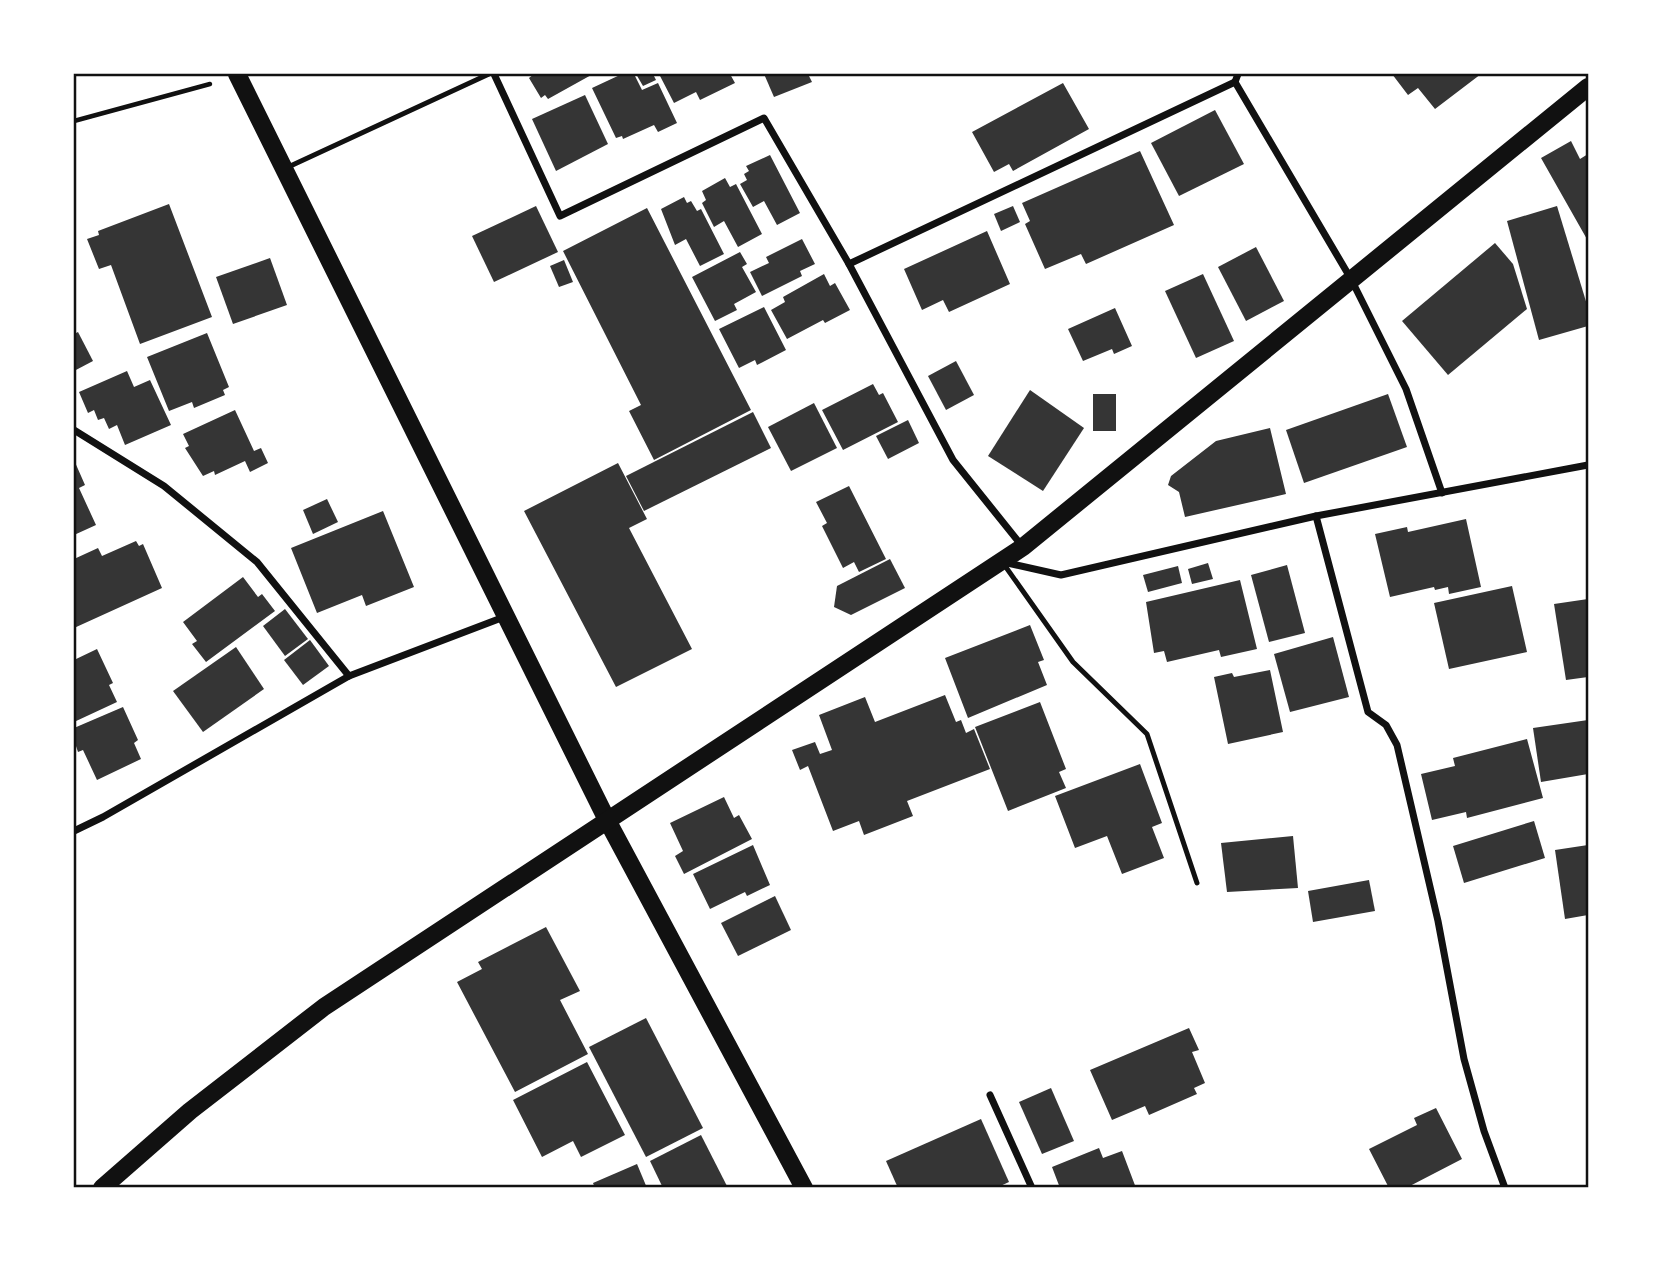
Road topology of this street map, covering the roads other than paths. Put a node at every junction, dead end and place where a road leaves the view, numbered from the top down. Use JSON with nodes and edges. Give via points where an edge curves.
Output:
{"nodes":[{"id":1,"x":492,"y":74,"type":"edge"},
{"id":2,"x":1238,"y":74,"type":"edge"},
{"id":3,"x":238,"y":75,"type":"edge"},
{"id":4,"x":1235,"y":82,"type":"junction"},
{"id":5,"x":1588,"y":87,"type":"edge"},
{"id":6,"x":285,"y":169,"type":"junction"},
{"id":7,"x":849,"y":264,"type":"junction"},
{"id":8,"x":1351,"y":279,"type":"junction"},
{"id":9,"x":74,"y":430,"type":"edge"},
{"id":10,"x":1588,"y":465,"type":"edge"},
{"id":11,"x":1442,"y":493,"type":"junction"},
{"id":12,"x":1316,"y":516,"type":"junction"},
{"id":13,"x":1023,"y":547,"type":"junction"},
{"id":14,"x":1002,"y":562,"type":"junction"},
{"id":15,"x":506,"y":616,"type":"junction"},
{"id":16,"x":349,"y":676,"type":"junction"},
{"id":17,"x":607,"y":820,"type":"junction"},
{"id":18,"x":74,"y":831,"type":"edge"},
{"id":19,"x":1197,"y":883,"type":"dead end"},
{"id":20,"x":990,"y":1095,"type":"dead end"},
{"id":21,"x":102,"y":1188,"type":"edge"},
{"id":22,"x":804,"y":1188,"type":"edge"},
{"id":23,"x":1032,"y":1188,"type":"edge"},
{"id":24,"x":1505,"y":1188,"type":"edge"}],
"edges":[{"from":1,"to":6,"type":"lane"},
{"from":1,"to":7,"type":"street","via":[[560,216],[764,118]]},
{"from":2,"to":4,"type":"street"},
{"from":3,"to":6,"type":"main road"},
{"from":4,"to":7,"type":"street"},
{"from":4,"to":8,"type":"street"},
{"from":5,"to":8,"type":"main road"},
{"from":6,"to":15,"type":"main road"},
{"from":7,"to":13,"type":"street","via":[[953,460]]},
{"from":8,"to":11,"type":"street","via":[[1406,389]]},
{"from":8,"to":13,"type":"main road"},
{"from":9,"to":16,"type":"street","via":[[164,486],[257,562]]},
{"from":10,"to":11,"type":"street"},
{"from":11,"to":12,"type":"street"},
{"from":12,"to":14,"type":"street","via":[[1061,575]]},
{"from":12,"to":24,"type":"street","via":[[1368,712],[1386,725],[1397,746],[1464,1059]]},
{"from":13,"to":14,"type":"main road"},
{"from":14,"to":17,"type":"main road"},
{"from":14,"to":19,"type":"lane","via":[[1073,662],[1147,734]]},
{"from":15,"to":16,"type":"street"},
{"from":15,"to":17,"type":"main road"},
{"from":16,"to":18,"type":"street"},
{"from":17,"to":21,"type":"main road","via":[[324,1007],[190,1111]]},
{"from":17,"to":22,"type":"main road"},
{"from":20,"to":23,"type":"street"}]}
